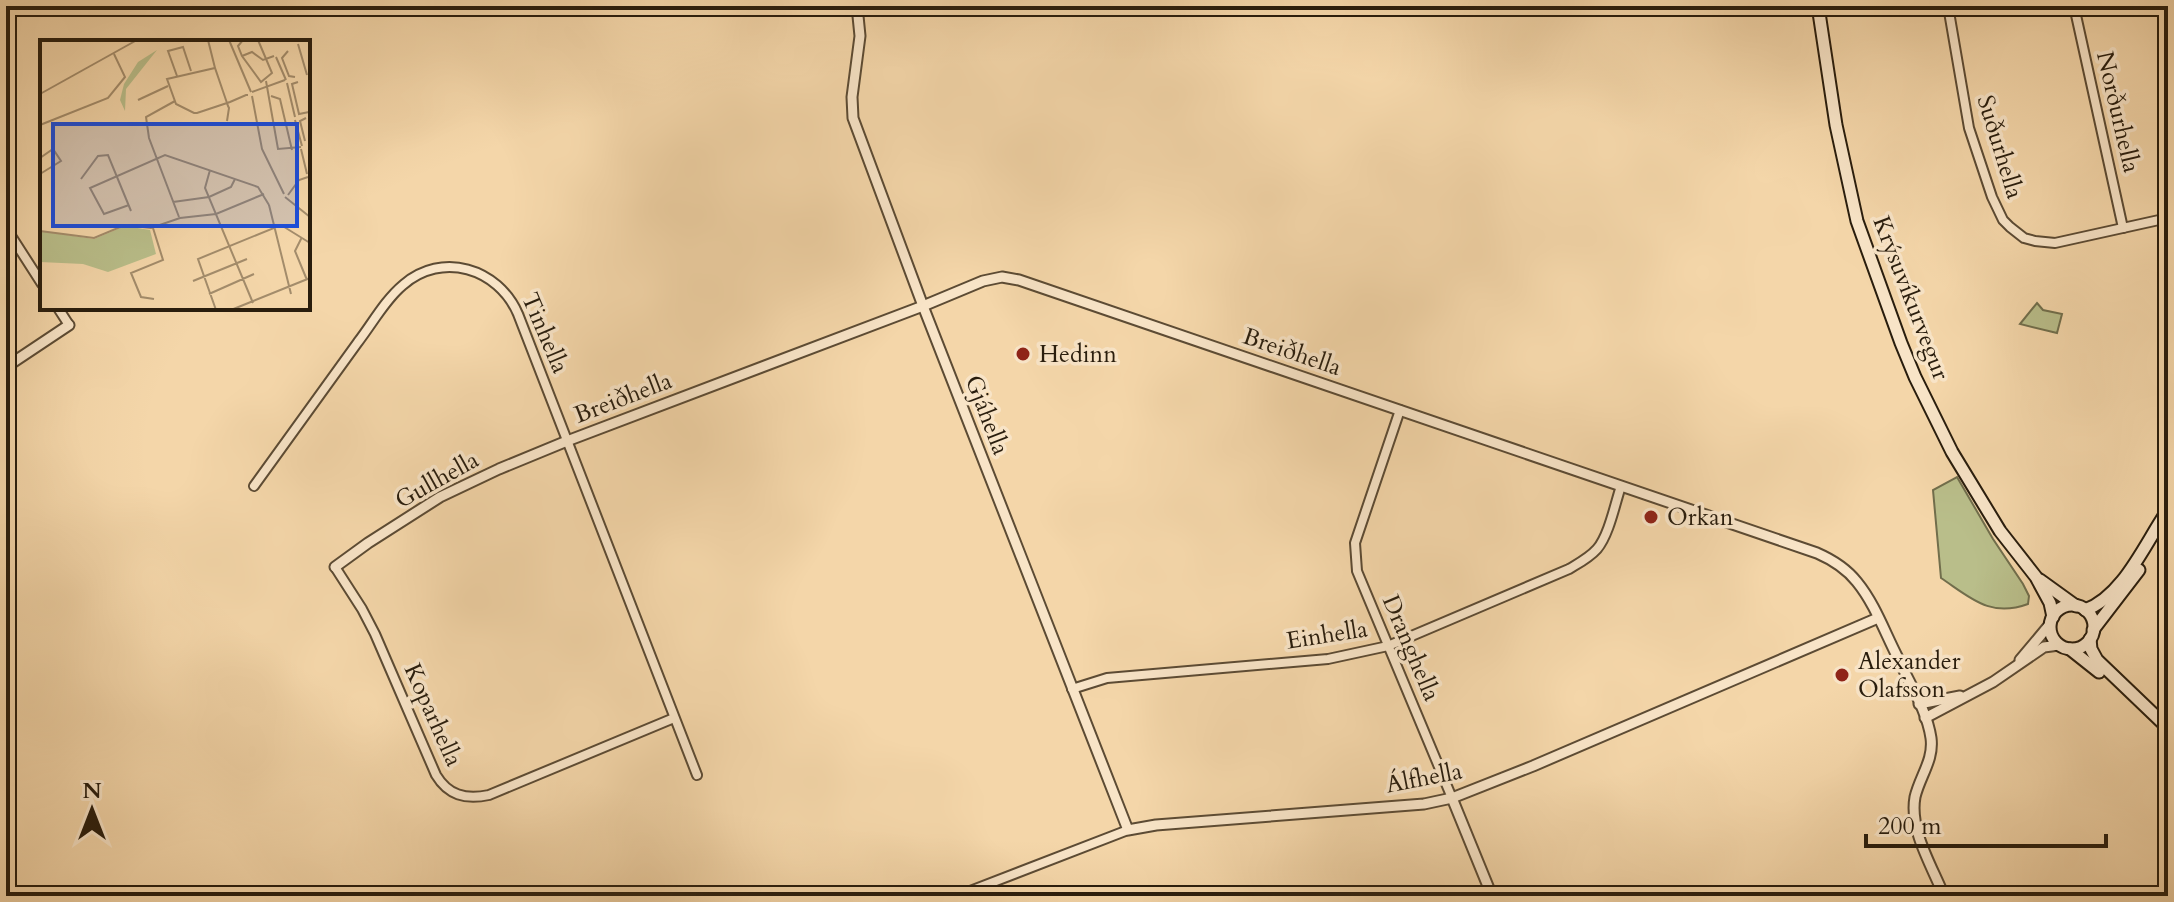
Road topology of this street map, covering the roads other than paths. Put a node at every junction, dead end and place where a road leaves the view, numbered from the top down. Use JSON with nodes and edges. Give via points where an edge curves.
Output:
{"nodes":[{"id":1,"x":857,"y":6,"type":"edge"},
{"id":2,"x":1818,"y":6,"type":"edge"},
{"id":3,"x":1948,"y":6,"type":"edge"},
{"id":4,"x":2074,"y":6,"type":"edge"},
{"id":5,"x":2168,"y":218,"type":"edge"},
{"id":6,"x":6,"y":228,"type":"edge"},
{"id":7,"x":2123,"y":228,"type":"junction"},
{"id":8,"x":40,"y":281,"type":"edge"},
{"id":9,"x":923,"y":306,"type":"junction"},
{"id":10,"x":59,"y":310,"type":"edge"},
{"id":11,"x":69,"y":325,"type":"joint"},
{"id":12,"x":6,"y":367,"type":"edge"},
{"id":13,"x":1400,"y":410,"type":"junction"},
{"id":14,"x":567,"y":441,"type":"junction"},
{"id":15,"x":254,"y":486,"type":"dead end"},
{"id":16,"x":1621,"y":486,"type":"junction"},
{"id":17,"x":2168,"y":510,"type":"edge"},
{"id":18,"x":2168,"y":522,"type":"edge"},
{"id":19,"x":335,"y":567,"type":"joint"},
{"id":20,"x":2036,"y":577,"type":"junction"},
{"id":21,"x":2080,"y":608,"type":"junction"},
{"id":22,"x":1878,"y":618,"type":"junction"},
{"id":23,"x":2052,"y":620,"type":"junction"},
{"id":24,"x":2092,"y":635,"type":"junction"},
{"id":25,"x":1388,"y":646,"type":"junction"},
{"id":26,"x":2064,"y":647,"type":"junction"},
{"id":27,"x":2018,"y":663,"type":"junction"},
{"id":28,"x":1072,"y":689,"type":"junction"},
{"id":29,"x":1968,"y":695,"type":"junction"},
{"id":30,"x":1919,"y":704,"type":"junction"},
{"id":31,"x":2147,"y":709,"type":"junction"},
{"id":32,"x":674,"y":718,"type":"junction"},
{"id":33,"x":1925,"y":718,"type":"junction"},
{"id":34,"x":2168,"y":728,"type":"edge"},
{"id":35,"x":697,"y":775,"type":"dead end"},
{"id":36,"x":1452,"y":798,"type":"junction"},
{"id":37,"x":1128,"y":830,"type":"junction"},
{"id":38,"x":957,"y":896,"type":"edge"},
{"id":39,"x":1492,"y":896,"type":"edge"},
{"id":40,"x":1944,"y":896,"type":"edge"},
{"id":41,"x":2018,"y":896,"type":"edge"},
{"id":42,"x":2040,"y":896,"type":"edge"}],
"edges":[{"from":1,"to":9,"type":"street","name":"Gjáhella","via":[[860,36],[853,118]]},
{"from":2,"to":20,"type":"main road","name":"Krýsuvíkurvegur","via":[[1857,221],[1890,316],[1952,452],[2000,531]]},
{"from":3,"to":7,"type":"street","name":"Suðurhella","via":[[1969,128],[2003,220],[2024,238],[2046,243]]},
{"from":4,"to":7,"type":"street","name":"Norðurhella"},
{"from":5,"to":7,"type":"street","name":"Suðurhella"},
{"from":6,"to":8,"type":"street"},
{"from":9,"to":13,"type":"street","name":"Breiðhella","via":[[983,281],[1019,280]]},
{"from":9,"to":14,"type":"street","name":"Breiðhella"},
{"from":9,"to":28,"type":"street","name":"Gjáhella"},
{"from":10,"to":11,"type":"street"},
{"from":11,"to":12,"type":"street"},
{"from":13,"to":16,"type":"street","name":"Breiðhella"},
{"from":13,"to":25,"type":"street","name":"Dranghella","via":[[1355,543],[1357,571]]},
{"from":14,"to":15,"type":"street","name":"Tinhella","via":[[513,301],[504,290],[469,269],[425,270],[393,294]]},
{"from":14,"to":19,"type":"street","name":"Gullhella","via":[[440,497]]},
{"from":14,"to":32,"type":"street","name":"Tinhella"},
{"from":16,"to":22,"type":"street","name":"Breiðhella","via":[[1824,556],[1855,580]]},
{"from":16,"to":25,"type":"street","name":"Einhella","via":[[1602,541],[1586,559]]},
{"from":17,"to":21,"type":"main road","via":[[2117,586],[2100,603]]},
{"from":18,"to":24,"type":"main road"},
{"from":19,"to":32,"type":"street","name":"Koparhella","via":[[375,634],[436,775],[456,795],[489,795]]},
{"from":20,"to":21,"type":"main road","name":"Krýsuvíkurvegur"},
{"from":20,"to":23,"type":"main road","name":"Krýsuvíkurvegur","via":[[2050,603]]},
{"from":21,"to":23,"type":"main road","via":[[2060,609]]},
{"from":21,"to":24,"type":"main road","via":[[2092,619]]},
{"from":22,"to":30,"type":"street","name":"Breiðhella"},
{"from":22,"to":36,"type":"street","name":"Álfhella"},
{"from":23,"to":26,"type":"main road","via":[[2052,636]]},
{"from":23,"to":27,"type":"street"},
{"from":24,"to":26,"type":"main road","via":[[2081,647]]},
{"from":24,"to":31,"type":"main road","via":[[2097,660]]},
{"from":25,"to":28,"type":"street","name":"Einhella","via":[[1328,659],[1107,678]]},
{"from":25,"to":36,"type":"street","name":"Dranghella"},
{"from":26,"to":27,"type":"street","via":[[2048,645]]},
{"from":26,"to":31,"type":"main road"},
{"from":27,"to":29,"type":"street"},
{"from":28,"to":37,"type":"street","name":"Gjáhella"},
{"from":29,"to":30,"type":"street"},
{"from":29,"to":33,"type":"street"},
{"from":30,"to":33,"type":"street","name":"Breiðhella"},
{"from":31,"to":34,"type":"main road"},
{"from":32,"to":35,"type":"street","name":"Tinhella"},
{"from":33,"to":40,"type":"street","name":"Breiðhella","via":[[1930,760],[1915,798],[1915,820]]},
{"from":36,"to":37,"type":"street","name":"Álfhella"},
{"from":36,"to":39,"type":"street","name":"Dranghella"},
{"from":37,"to":38,"type":"street","name":"Álfhella"},
{"from":41,"to":42,"type":"street"}]}
